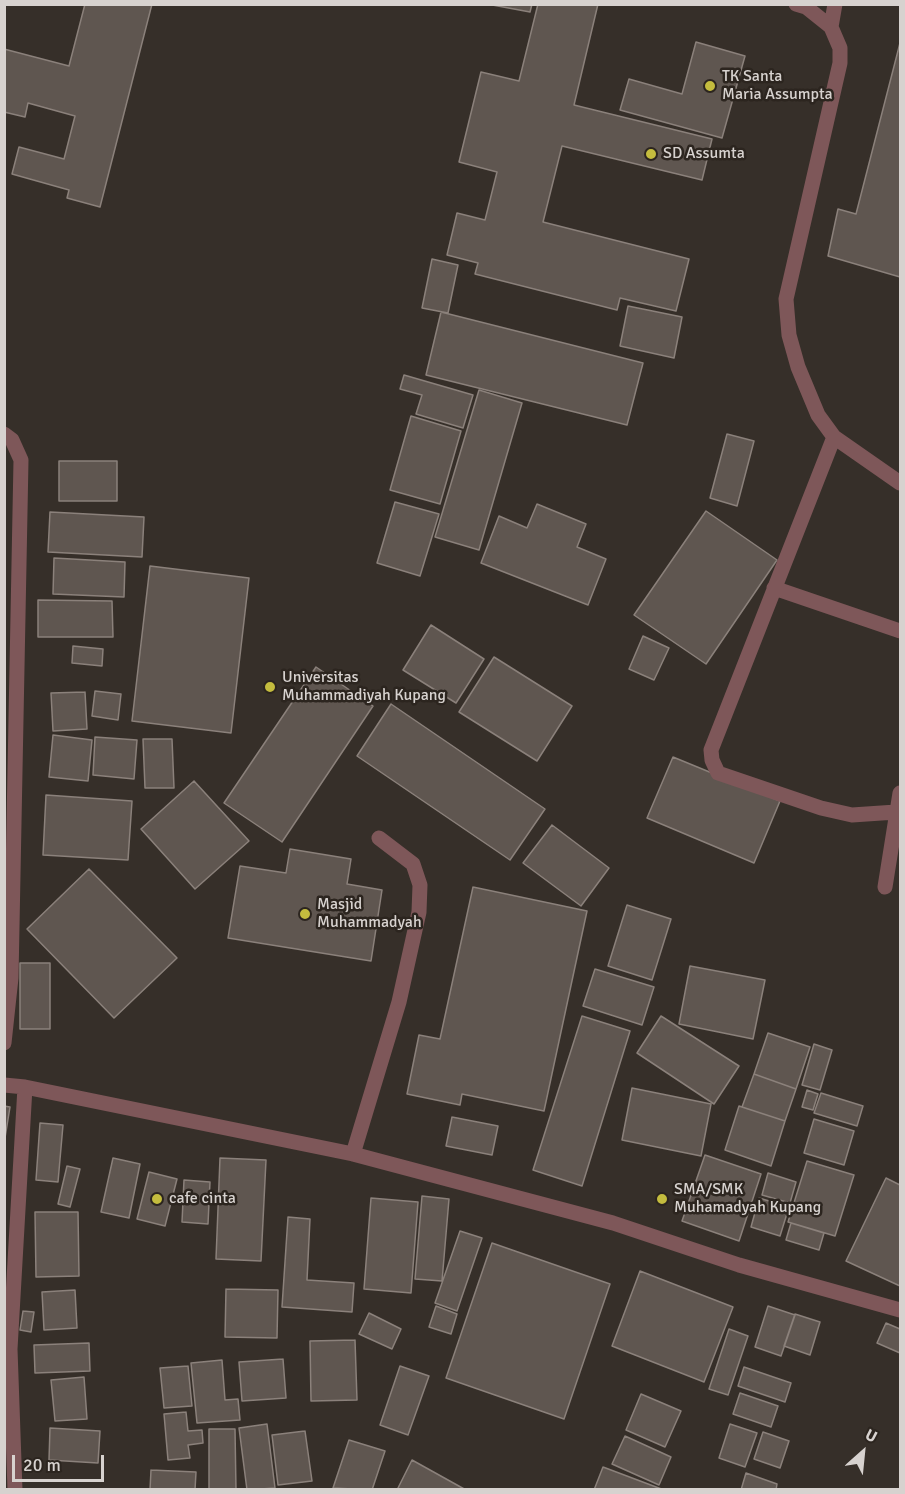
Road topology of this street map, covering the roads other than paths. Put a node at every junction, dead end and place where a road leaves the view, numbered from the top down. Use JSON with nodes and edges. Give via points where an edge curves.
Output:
{"nodes":[{"id":1,"x":796,"y":4,"type":"edge"},
{"id":2,"x":835,"y":4,"type":"edge"},
{"id":3,"x":831,"y":27,"type":"junction"},
{"id":4,"x":4,"y":434,"type":"edge"},
{"id":5,"x":834,"y":437,"type":"junction"},
{"id":6,"x":900,"y":483,"type":"edge"},
{"id":7,"x":774,"y":588,"type":"junction"},
{"id":8,"x":900,"y":632,"type":"edge"},
{"id":9,"x":900,"y":793,"type":"edge"},
{"id":10,"x":896,"y":812,"type":"junction"},
{"id":11,"x":379,"y":838,"type":"dead end"},
{"id":12,"x":885,"y":887,"type":"dead end"},
{"id":13,"x":4,"y":1043,"type":"edge"},
{"id":14,"x":4,"y":1085,"type":"edge"},
{"id":15,"x":25,"y":1087,"type":"junction"},
{"id":16,"x":353,"y":1154,"type":"junction"},
{"id":17,"x":900,"y":1310,"type":"edge"},
{"id":18,"x":15,"y":1490,"type":"edge"}],
"edges":[{"from":1,"to":3,"type":"street"},
{"from":2,"to":3,"type":"street"},
{"from":3,"to":5,"type":"street","via":[[840,48],[840,63],[786,299],[789,335],[798,368],[818,415]]},
{"from":4,"to":13,"type":"street","via":[[12,440],[21,460],[11,978]]},
{"from":5,"to":6,"type":"street"},
{"from":5,"to":7,"type":"street"},
{"from":7,"to":8,"type":"street"},
{"from":7,"to":10,"type":"street","via":[[711,750],[718,773],[831,811],[852,815]]},
{"from":9,"to":10,"type":"street"},
{"from":10,"to":12,"type":"street"},
{"from":11,"to":16,"type":"street","via":[[413,864],[420,885],[419,912],[399,1002]]},
{"from":14,"to":15,"type":"street"},
{"from":15,"to":16,"type":"street"},
{"from":15,"to":18,"type":"street","via":[[10,1349]]},
{"from":16,"to":17,"type":"street","via":[[613,1223],[739,1265]]}]}
